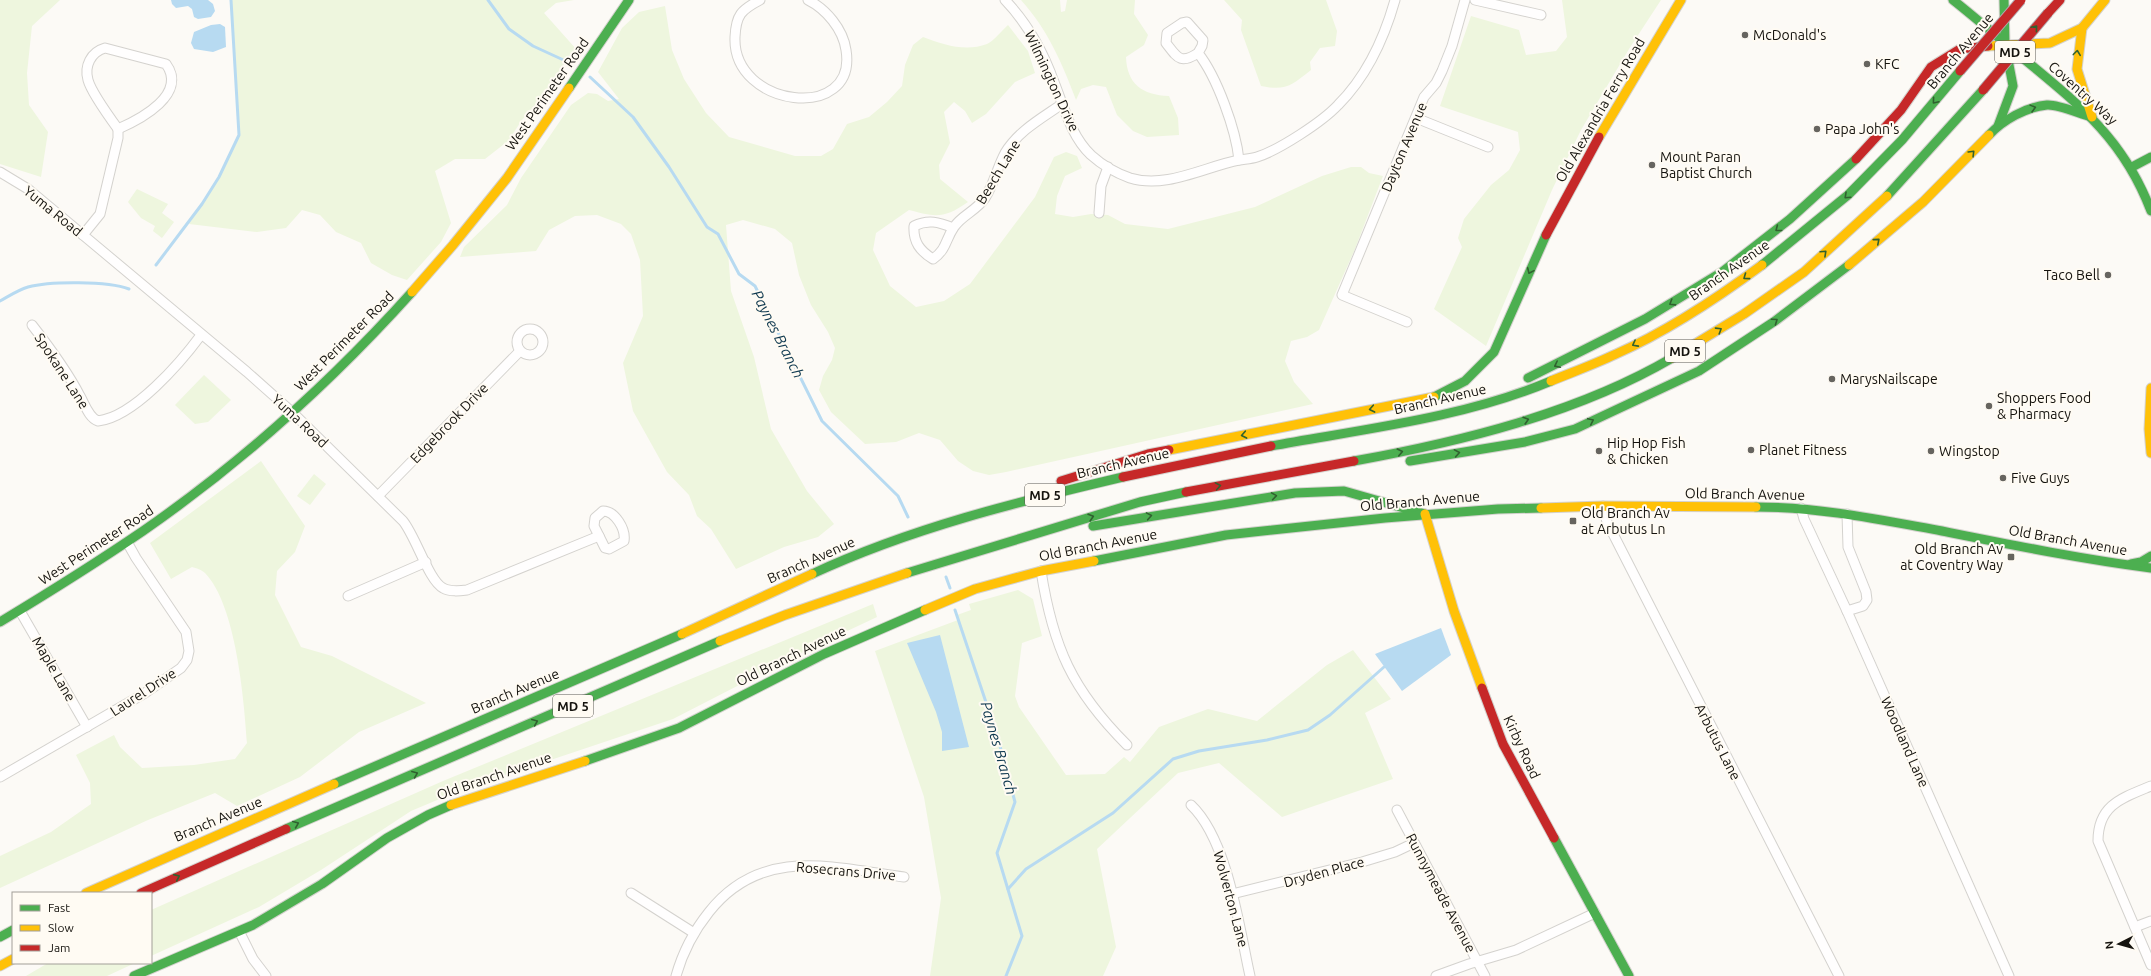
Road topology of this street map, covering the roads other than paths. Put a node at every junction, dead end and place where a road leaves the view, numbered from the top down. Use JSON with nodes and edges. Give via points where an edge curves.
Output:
{"nodes":[{"id":1,"x":629,"y":0,"type":"edge"},
{"id":2,"x":760,"y":0,"type":"edge"},
{"id":3,"x":808,"y":0,"type":"edge"},
{"id":4,"x":1005,"y":0,"type":"edge"},
{"id":5,"x":1396,"y":0,"type":"edge"},
{"id":6,"x":1465,"y":0,"type":"edge"},
{"id":7,"x":1475,"y":0,"type":"edge"},
{"id":8,"x":1682,"y":0,"type":"edge"},
{"id":9,"x":1953,"y":0,"type":"edge"},
{"id":10,"x":2004,"y":0,"type":"edge"},
{"id":11,"x":2021,"y":0,"type":"edge"},
{"id":12,"x":2060,"y":0,"type":"edge"},
{"id":13,"x":2105,"y":0,"type":"edge"},
{"id":14,"x":819,"y":2,"type":"edge"},
{"id":15,"x":1541,"y":15,"type":"dead end"},
{"id":16,"x":2082,"y":28,"type":"junction"},
{"id":17,"x":2005,"y":44,"type":"junction"},
{"id":18,"x":1198,"y":53,"type":"dead end"},
{"id":19,"x":1062,"y":104,"type":"junction"},
{"id":20,"x":2092,"y":117,"type":"junction"},
{"id":21,"x":1416,"y":118,"type":"junction"},
{"id":22,"x":1998,"y":126,"type":"junction"},
{"id":23,"x":118,"y":129,"type":"junction"},
{"id":24,"x":1488,"y":147,"type":"dead end"},
{"id":25,"x":2151,"y":157,"type":"edge"},
{"id":26,"x":1239,"y":160,"type":"junction"},
{"id":27,"x":1108,"y":167,"type":"junction"},
{"id":28,"x":2132,"y":167,"type":"junction"},
{"id":29,"x":0,"y":172,"type":"edge"},
{"id":30,"x":2151,"y":211,"type":"edge"},
{"id":31,"x":1099,"y":213,"type":"dead end"},
{"id":32,"x":954,"y":228,"type":"junction"},
{"id":33,"x":83,"y":235,"type":"junction"},
{"id":34,"x":1408,"y":322,"type":"dead end"},
{"id":35,"x":32,"y":326,"type":"dead end"},
{"id":36,"x":201,"y":335,"type":"junction"},
{"id":37,"x":520,"y":350,"type":"dead end"},
{"id":38,"x":2151,"y":388,"type":"edge"},
{"id":39,"x":1456,"y":411,"type":"junction"},
{"id":40,"x":292,"y":412,"type":"junction"},
{"id":41,"x":2151,"y":453,"type":"edge"},
{"id":42,"x":1307,"y":470,"type":"junction"},
{"id":43,"x":378,"y":496,"type":"junction"},
{"id":44,"x":1603,"y":506,"type":"junction"},
{"id":45,"x":1801,"y":508,"type":"junction"},
{"id":46,"x":1425,"y":514,"type":"junction"},
{"id":47,"x":1847,"y":514,"type":"junction"},
{"id":48,"x":924,"y":529,"type":"junction"},
{"id":49,"x":599,"y":536,"type":"dead end"},
{"id":50,"x":1014,"y":541,"type":"junction"},
{"id":51,"x":127,"y":542,"type":"junction"},
{"id":52,"x":2151,"y":556,"type":"edge"},
{"id":53,"x":426,"y":562,"type":"junction"},
{"id":54,"x":2127,"y":565,"type":"junction"},
{"id":55,"x":2151,"y":568,"type":"edge"},
{"id":56,"x":1041,"y":571,"type":"junction"},
{"id":57,"x":348,"y":596,"type":"dead end"},
{"id":58,"x":20,"y":611,"type":"junction"},
{"id":59,"x":1847,"y":611,"type":"junction"},
{"id":60,"x":0,"y":622,"type":"edge"},
{"id":61,"x":87,"y":727,"type":"junction"},
{"id":62,"x":1128,"y":745,"type":"dead end"},
{"id":63,"x":0,"y":777,"type":"edge"},
{"id":64,"x":2151,"y":786,"type":"edge"},
{"id":65,"x":1191,"y":805,"type":"dead end"},
{"id":66,"x":1397,"y":810,"type":"dead end"},
{"id":67,"x":1414,"y":843,"type":"junction"},
{"id":68,"x":904,"y":877,"type":"dead end"},
{"id":69,"x":88,"y":892,"type":"edge"},
{"id":70,"x":143,"y":892,"type":"edge"},
{"id":71,"x":631,"y":893,"type":"dead end"},
{"id":72,"x":1232,"y":894,"type":"junction"},
{"id":73,"x":1595,"y":912,"type":"junction"},
{"id":74,"x":2151,"y":921,"type":"edge"},
{"id":75,"x":2135,"y":927,"type":"junction"},
{"id":76,"x":12,"y":931,"type":"edge"},
{"id":77,"x":239,"y":931,"type":"junction"},
{"id":78,"x":694,"y":933,"type":"junction"},
{"id":79,"x":0,"y":937,"type":"edge"},
{"id":80,"x":12,"y":960,"type":"edge"},
{"id":81,"x":1478,"y":962,"type":"junction"},
{"id":82,"x":2151,"y":965,"type":"edge"},
{"id":83,"x":0,"y":966,"type":"edge"},
{"id":84,"x":134,"y":976,"type":"edge"},
{"id":85,"x":266,"y":976,"type":"edge"},
{"id":86,"x":676,"y":976,"type":"edge"},
{"id":87,"x":1250,"y":976,"type":"edge"},
{"id":88,"x":1436,"y":976,"type":"edge"},
{"id":89,"x":1486,"y":976,"type":"edge"},
{"id":90,"x":1629,"y":976,"type":"edge"},
{"id":91,"x":1839,"y":976,"type":"edge"},
{"id":92,"x":2009,"y":976,"type":"edge"}],
"edges":[{"from":1,"to":40,"type":"main road","name":"West Perimeter Road","via":[[511,171],[471,223],[403,302]]},
{"from":2,"to":14,"type":"street","via":[[739,14],[735,40],[739,59],[746,72],[758,85],[774,94],[790,98],[812,97],[830,91],[841,81],[846,69],[845,46]]},
{"from":3,"to":14,"type":"street"},
{"from":4,"to":19,"type":"street","name":"Wilmington Drive","via":[[1027,25],[1037,42]]},
{"from":5,"to":26,"type":"street","name":"Wilmington Drive","via":[[1371,62],[1338,106],[1314,125],[1273,149],[1257,157]]},
{"from":6,"to":21,"type":"street","name":"Dayton Avenue","via":[[1445,64],[1436,83],[1424,98]]},
{"from":7,"to":15,"type":"street"},
{"from":8,"to":48,"type":"main road","name":"Old Alexandria Ferry Road","one_way":true,"via":[[1609,117],[1546,235],[1494,352],[1465,381],[1434,397],[1148,454],[998,500]]},
{"from":9,"to":17,"type":"main road","name":"Coventry Way"},
{"from":10,"to":17,"type":"main road"},
{"from":11,"to":39,"type":"main road","name":"Branch Avenue","number":"MD 5","one_way":true,"bridge":true,"via":[[1902,140],[1848,195],[1784,249],[1724,294],[1617,354],[1518,395]]},
{"from":42,"to":12,"type":"main road","number":"MD 5","one_way":true,"bridge":true,"via":[[1450,441],[1552,412],[1607,389],[1682,352],[1744,314],[1804,272],[1894,190]]},
{"from":13,"to":16,"type":"main road"},
{"from":16,"to":17,"type":"main road","via":[[2050,43]]},
{"from":20,"to":16,"type":"main road","one_way":true,"via":[[2077,69]]},
{"from":17,"to":20,"type":"main road","name":"Coventry Way"},
{"from":17,"to":22,"type":"main road","via":[[2013,86]]},
{"from":17,"to":39,"type":"main road","one_way":true,"via":[[1960,49],[1931,67],[1901,110],[1850,165],[1790,219],[1722,272],[1646,319]]},
{"from":18,"to":26,"type":"street","via":[[1206,63],[1221,96]]},
{"from":19,"to":27,"type":"street","name":"Wilmington Drive","via":[[1083,146]]},
{"from":19,"to":32,"type":"street","name":"Beech Lane","via":[[1033,124],[1012,143],[986,196],[978,207]]},
{"from":22,"to":20,"type":"main road","one_way":true,"via":[[2029,109],[2048,105]]},
{"from":20,"to":28,"type":"main road","name":"Coventry Way","via":[[2116,143]]},
{"from":21,"to":24,"type":"street"},
{"from":21,"to":34,"type":"street","name":"Dayton Avenue","via":[[1342,295]]},
{"from":42,"to":22,"type":"main road","one_way":true,"via":[[1414,461],[1525,442],[1575,429],[1700,371],[1775,321],[1850,265],[1923,202]]},
{"from":23,"to":23,"type":"street","via":[[88,82],[87,72],[91,55],[105,48],[166,64],[173,79],[170,92],[161,102],[132,123]]},
{"from":23,"to":33,"type":"street","via":[[100,214]]},
{"from":25,"to":28,"type":"main road"},
{"from":26,"to":27,"type":"street","name":"Wilmington Drive","via":[[1159,180],[1130,178]]},
{"from":27,"to":31,"type":"street","via":[[1101,186]]},
{"from":28,"to":30,"type":"main road","name":"Coventry Way"},
{"from":29,"to":33,"type":"street","name":"Yuma Road","via":[[28,189]]},
{"from":32,"to":32,"type":"street","name":"Beech Lane","via":[[938,222],[923,221],[914,226],[913,237],[922,252],[933,259],[942,252]]},
{"from":33,"to":36,"type":"street","name":"Yuma Road"},
{"from":35,"to":36,"type":"street","name":"Spokane Lane","via":[[74,385],[90,415],[98,421],[118,413],[160,383],[186,356]]},
{"from":36,"to":40,"type":"street","name":"Yuma Road"},
{"from":37,"to":43,"type":"street","name":"Edgebrook Drive"},
{"from":38,"to":41,"type":"main road"},
{"from":39,"to":48,"type":"main road","name":"Branch Avenue","number":"MD 5","via":[[1138,473],[1005,505]]},
{"from":40,"to":43,"type":"street","name":"Yuma Road"},
{"from":40,"to":51,"type":"main road","name":"West Perimeter Road","via":[[219,475]]},
{"from":50,"to":42,"type":"main road","number":"MD 5","one_way":true,"via":[[1140,502]]},
{"from":43,"to":53,"type":"street","name":"Yuma Road","via":[[410,529]]},
{"from":44,"to":45,"type":"main road","name":"Old Branch Avenue"},
{"from":44,"to":46,"type":"main road","name":"Old Branch Avenue"},
{"from":44,"to":91,"type":"street","name":"Arbutus Lane","via":[[1611,529]]},
{"from":45,"to":47,"type":"main road","name":"Old Branch Avenue"},
{"from":45,"to":59,"type":"street","name":"Woodland Lane"},
{"from":50,"to":46,"type":"main road","one_way":true,"via":[[1148,516],[1295,493],[1344,491]]},
{"from":46,"to":56,"type":"main road","name":"Old Branch Avenue","via":[[1226,535]]},
{"from":46,"to":73,"type":"main road","name":"Kirby Road","via":[[1454,611],[1502,741]]},
{"from":47,"to":54,"type":"main road","name":"Old Branch Avenue"},
{"from":47,"to":59,"type":"street","via":[[1848,547],[1867,600],[1863,606]]},
{"from":48,"to":69,"type":"main road","name":"Branch Avenue","number":"MD 5","via":[[838,562],[674,638]]},
{"from":49,"to":53,"type":"street","name":"Yuma Road","via":[[467,590],[452,591],[442,588],[432,576]]},
{"from":70,"to":50,"type":"main road","number":"MD 5","one_way":true,"via":[[785,615],[881,581]]},
{"from":51,"to":58,"type":"main road","name":"West Perimeter Road"},
{"from":51,"to":61,"type":"street","name":"Laurel Drive","via":[[186,632],[189,651],[187,660],[181,668],[145,693]]},
{"from":52,"to":54,"type":"main road","via":[[2141,562]]},
{"from":53,"to":57,"type":"street"},
{"from":54,"to":55,"type":"main road","name":"Old Branch Avenue"},
{"from":56,"to":62,"type":"street","via":[[1048,612],[1066,664],[1096,711]]},
{"from":56,"to":77,"type":"main road","name":"Old Branch Avenue","via":[[975,589],[893,623],[795,668],[679,728],[628,747],[467,798],[441,809],[387,838],[301,897]]},
{"from":58,"to":60,"type":"main road","name":"West Perimeter Road"},
{"from":58,"to":61,"type":"street","name":"Maple Lane"},
{"from":59,"to":92,"type":"street","name":"Woodland Lane"},
{"from":61,"to":63,"type":"street","name":"Laurel Drive"},
{"from":64,"to":75,"type":"street","via":[[2113,804],[2106,810],[2098,828],[2100,851]]},
{"from":65,"to":72,"type":"street","name":"Wolverton Lane","via":[[1207,824],[1213,836]]},
{"from":66,"to":67,"type":"street","name":"Runnymeade Avenue"},
{"from":67,"to":72,"type":"street","name":"Dryden Place","via":[[1356,864]]},
{"from":67,"to":81,"type":"street","name":"Runnymeade Avenue"},
{"from":68,"to":78,"type":"street","name":"Rosecrans Drive","via":[[821,866],[788,866],[766,870],[748,877],[730,890],[712,908]]},
{"from":71,"to":78,"type":"street"},
{"from":72,"to":87,"type":"street","name":"Wolverton Lane"},
{"from":73,"to":81,"type":"street","via":[[1516,950]]},
{"from":73,"to":90,"type":"main road","name":"Kirby Road"},
{"from":74,"to":75,"type":"street"},
{"from":75,"to":82,"type":"street"},
{"from":76,"to":79,"type":"main road"},
{"from":77,"to":84,"type":"main road","name":"Old Branch Avenue"},
{"from":77,"to":85,"type":"street","via":[[253,959]]},
{"from":78,"to":86,"type":"street","name":"Rosecrans Drive","via":[[683,953]]},
{"from":80,"to":83,"type":"main road"},
{"from":81,"to":88,"type":"street"},
{"from":81,"to":89,"type":"street","name":"Runnymeade Avenue"}]}
